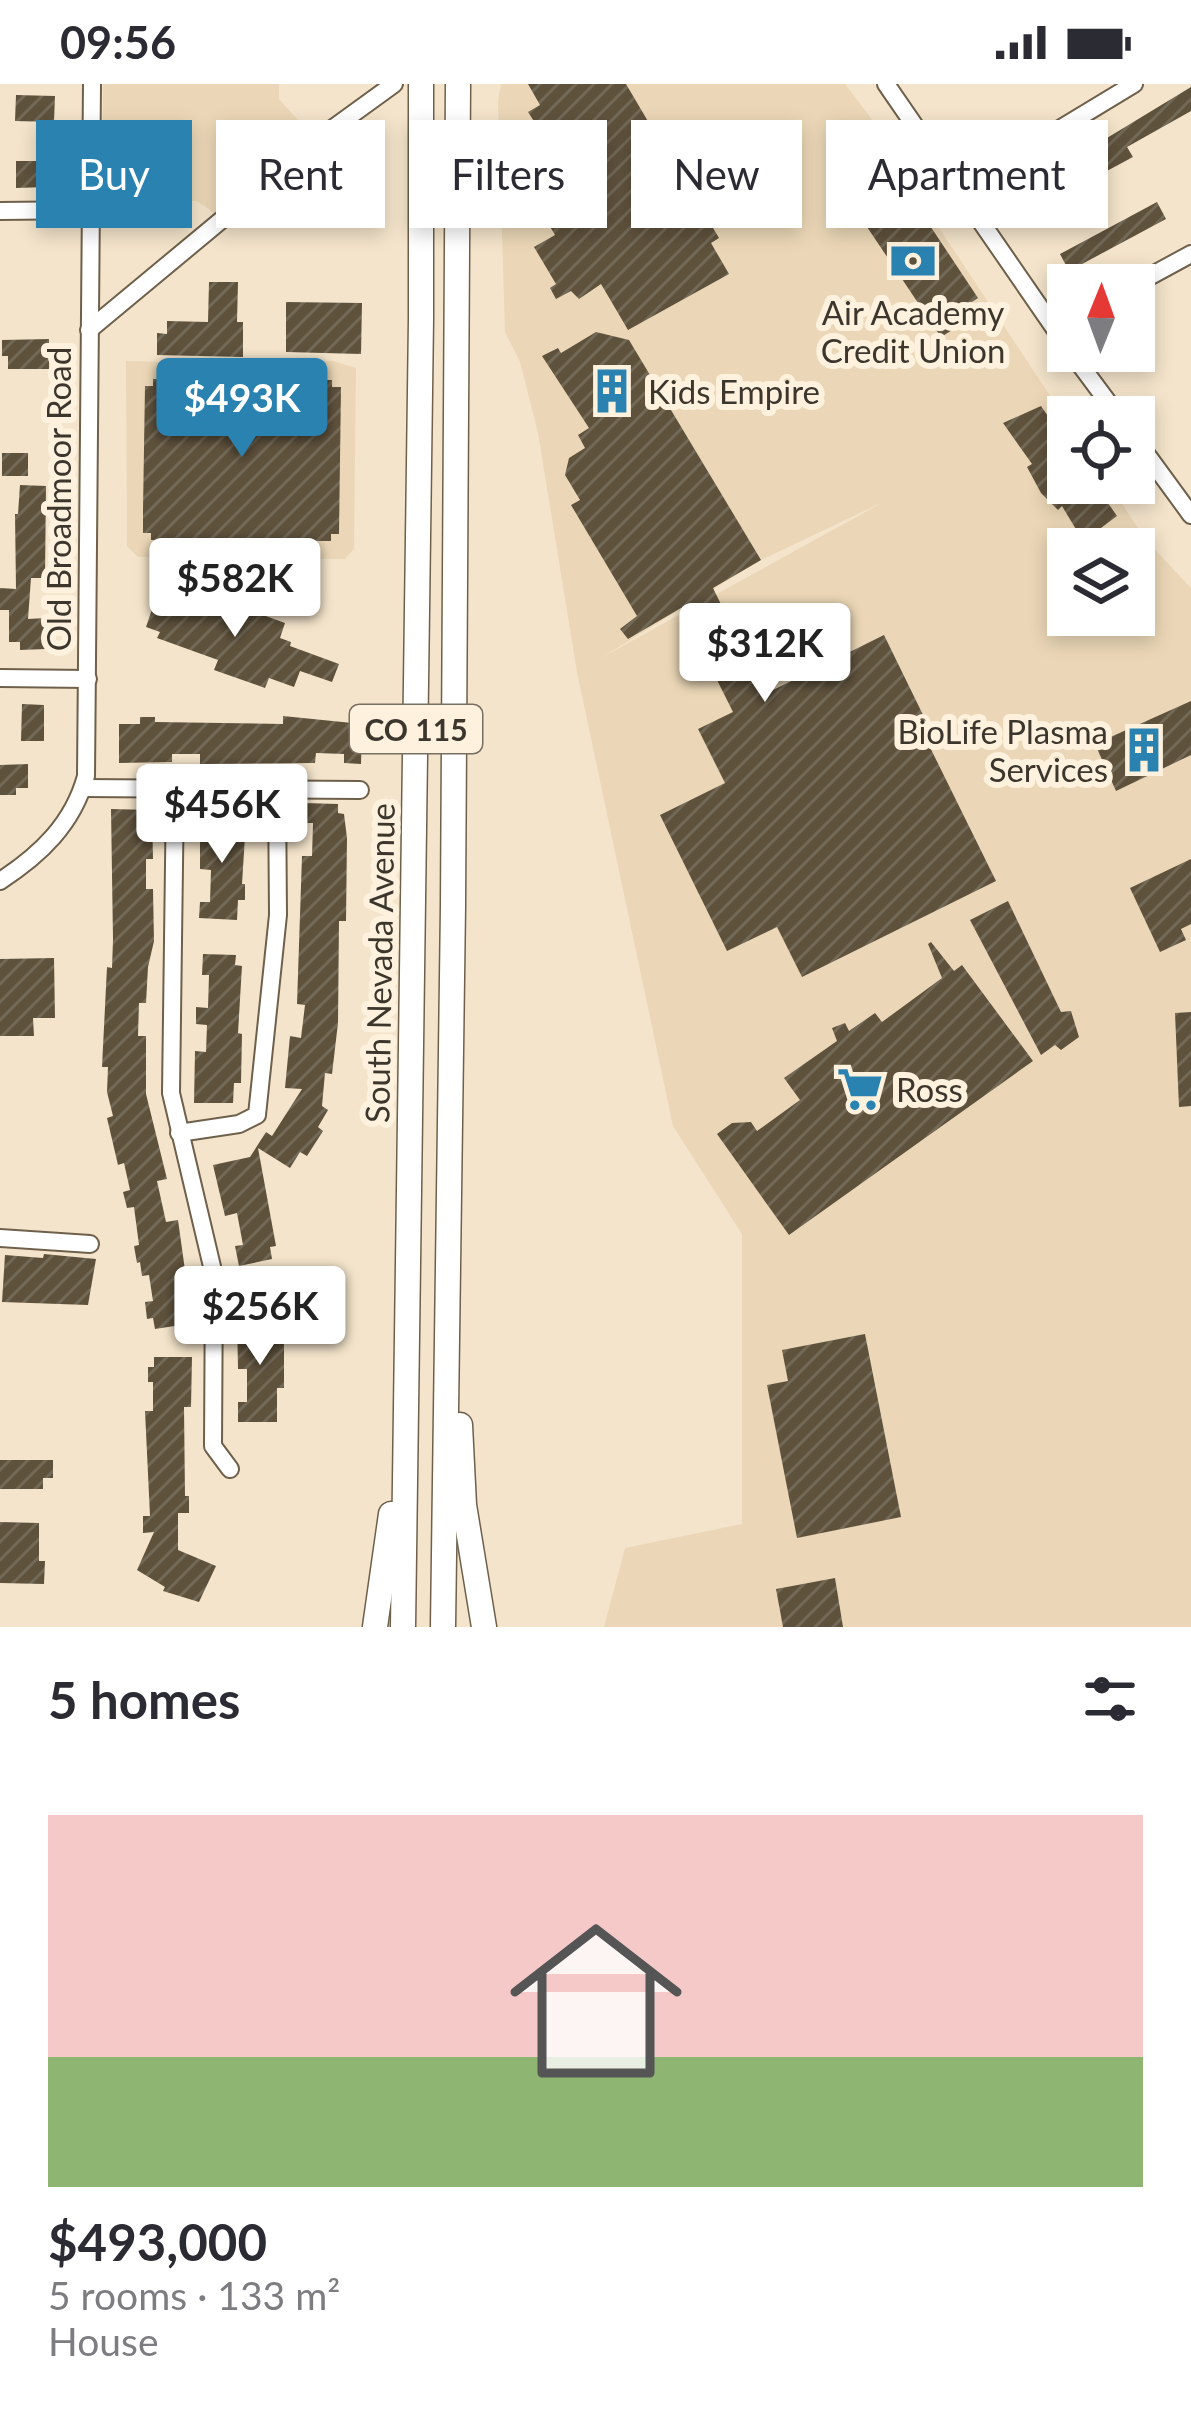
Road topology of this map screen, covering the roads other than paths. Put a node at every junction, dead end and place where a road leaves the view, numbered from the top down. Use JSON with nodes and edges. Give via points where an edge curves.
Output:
{"nodes":[{"id":1,"x":92,"y":84,"type":"edge"},
{"id":2,"x":394,"y":84,"type":"edge"},
{"id":3,"x":421,"y":84,"type":"edge"},
{"id":4,"x":458,"y":84,"type":"edge"},
{"id":5,"x":886,"y":84,"type":"edge"},
{"id":6,"x":1134,"y":84,"type":"edge"},
{"id":7,"x":92,"y":120,"type":"edge"},
{"id":8,"x":911,"y":120,"type":"edge"},
{"id":9,"x":1075,"y":120,"type":"edge"},
{"id":10,"x":0,"y":211,"type":"edge"},
{"id":11,"x":36,"y":211,"type":"edge"},
{"id":12,"x":91,"y":228,"type":"edge"},
{"id":13,"x":988,"y":228,"type":"edge"},
{"id":14,"x":1191,"y":254,"type":"edge"},
{"id":15,"x":1155,"y":274,"type":"edge"},
{"id":16,"x":1047,"y":306,"type":"edge"},
{"id":17,"x":89,"y":330,"type":"junction"},
{"id":18,"x":1155,"y":460,"type":"edge"},
{"id":19,"x":1184,"y":492,"type":"edge"},
{"id":20,"x":1191,"y":514,"type":"edge"},
{"id":21,"x":0,"y":678,"type":"edge"},
{"id":22,"x":88,"y":679,"type":"junction"},
{"id":23,"x":83,"y":788,"type":"junction"},
{"id":24,"x":175,"y":788,"type":"junction"},
{"id":25,"x":278,"y":790,"type":"junction"},
{"id":26,"x":360,"y":790,"type":"dead end"},
{"id":27,"x":0,"y":881,"type":"edge"},
{"id":28,"x":178,"y":1133,"type":"junction"},
{"id":29,"x":448,"y":1170,"type":"junction"},
{"id":30,"x":0,"y":1238,"type":"edge"},
{"id":31,"x":90,"y":1244,"type":"dead end"},
{"id":32,"x":405,"y":1374,"type":"junction"},
{"id":33,"x":230,"y":1469,"type":"dead end"},
{"id":34,"x":375,"y":1627,"type":"edge"},
{"id":35,"x":403,"y":1627,"type":"edge"},
{"id":36,"x":443,"y":1627,"type":"edge"},
{"id":37,"x":484,"y":1627,"type":"edge"}],
"edges":[{"from":1,"to":7,"type":"street"},
{"from":2,"to":17,"type":"street","name":"Old Broadmoor Road"},
{"from":3,"to":32,"type":"highway","name":"South Nevada Avenue","number":"CO 115"},
{"from":4,"to":29,"type":"highway","number":"CO 115"},
{"from":5,"to":8,"type":"street"},
{"from":6,"to":9,"type":"street"},
{"from":10,"to":11,"type":"street"},
{"from":12,"to":17,"type":"street"},
{"from":13,"to":16,"type":"street"},
{"from":14,"to":15,"type":"street"},
{"from":17,"to":22,"type":"street","name":"Old Broadmoor Road"},
{"from":18,"to":19,"type":"street"},
{"from":19,"to":20,"type":"street"},
{"from":21,"to":22,"type":"street"},
{"from":22,"to":23,"type":"street","name":"Old Broadmoor Road"},
{"from":23,"to":24,"type":"street"},
{"from":23,"to":27,"type":"street","name":"Old Broadmoor Road","via":[[44,849]]},
{"from":24,"to":25,"type":"street"},
{"from":24,"to":28,"type":"street","via":[[171,1074]]},
{"from":25,"to":26,"type":"street"},
{"from":25,"to":28,"type":"street","via":[[278,915],[257,1115]]},
{"from":28,"to":33,"type":"street","via":[[212,1259],[213,1446]]},
{"from":29,"to":36,"type":"highway","number":"CO 115"},
{"from":29,"to":37,"type":"highway","via":[[464,1505]]},
{"from":30,"to":31,"type":"street"},
{"from":32,"to":34,"type":"highway"},
{"from":32,"to":35,"type":"highway","name":"South Nevada Avenue","number":"CO 115"}]}
